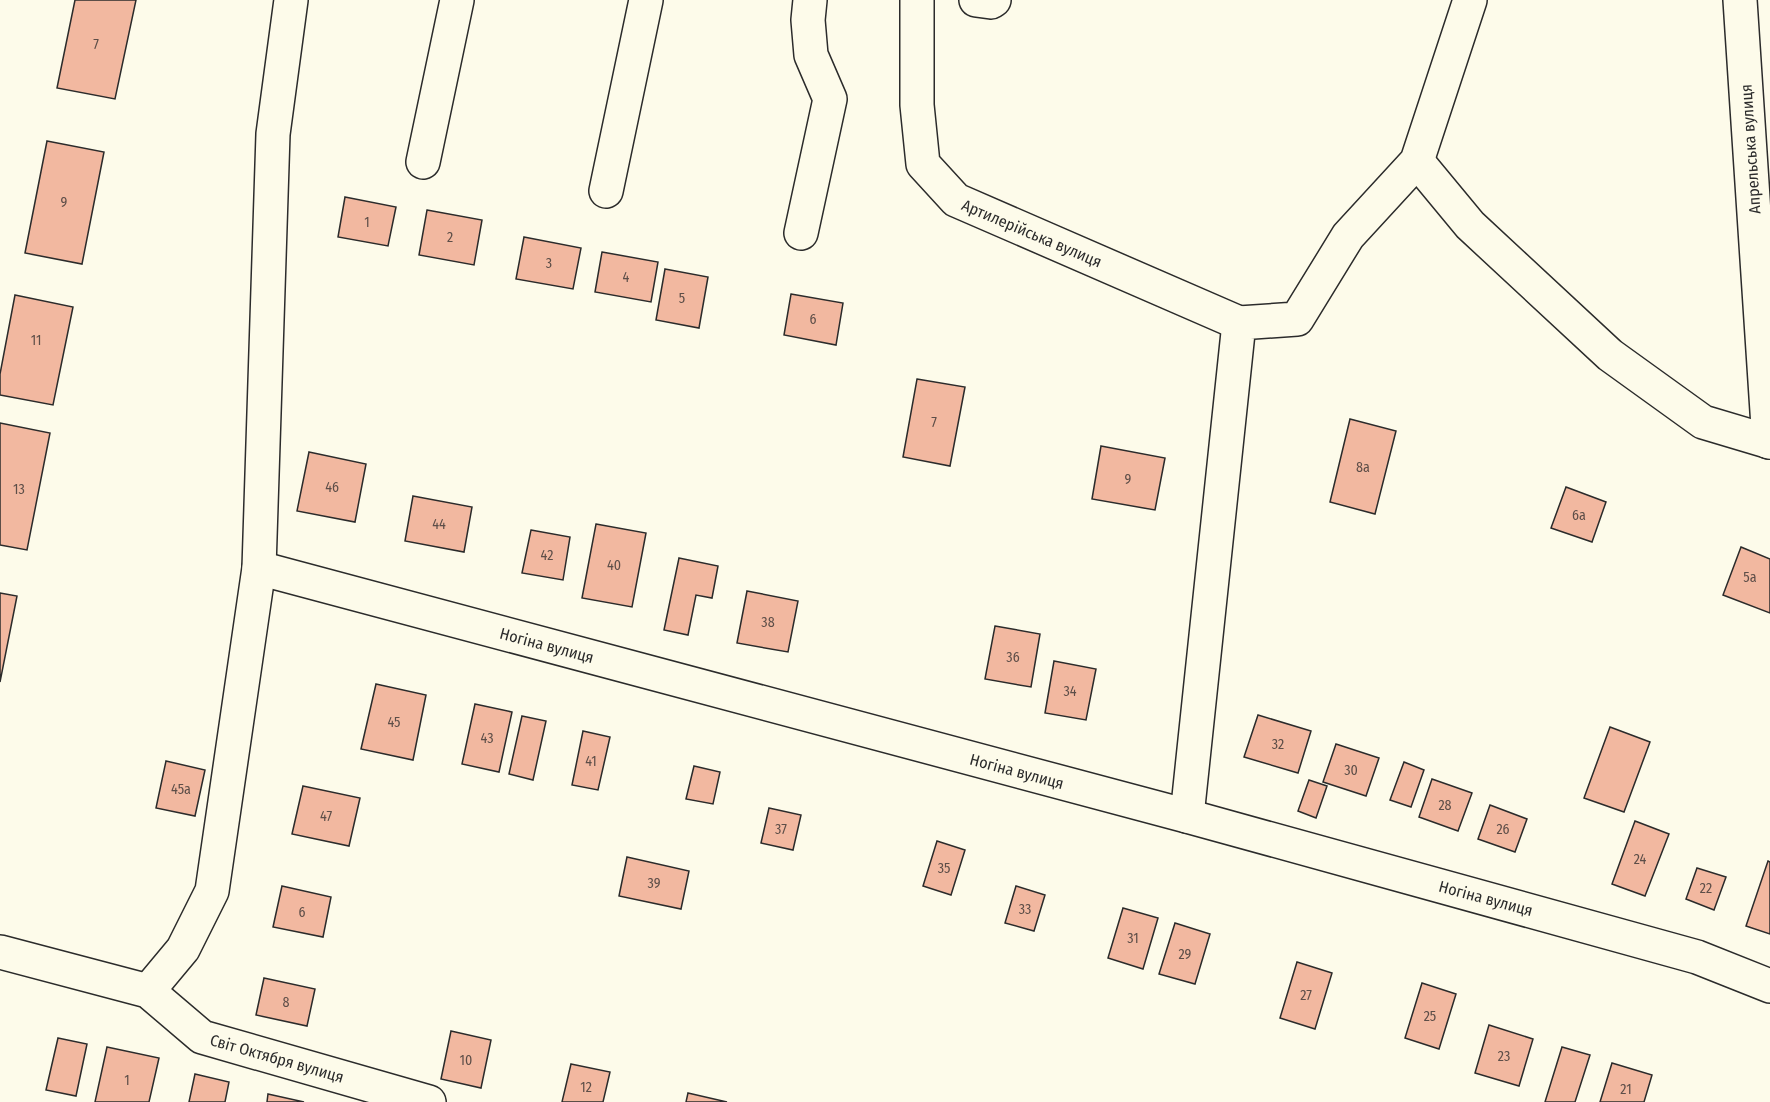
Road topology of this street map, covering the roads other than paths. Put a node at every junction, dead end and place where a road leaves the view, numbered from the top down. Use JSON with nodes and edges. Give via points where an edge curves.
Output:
{"nodes":[{"id":1,"x":291,"y":0,"type":"edge"},
{"id":2,"x":456,"y":0,"type":"edge"},
{"id":3,"x":646,"y":0,"type":"edge"},
{"id":4,"x":810,"y":0,"type":"edge"},
{"id":5,"x":917,"y":0,"type":"edge"},
{"id":6,"x":976,"y":0,"type":"edge"},
{"id":7,"x":994,"y":0,"type":"edge"},
{"id":8,"x":1470,"y":0,"type":"edge"},
{"id":9,"x":1740,"y":0,"type":"edge"},
{"id":10,"x":1417,"y":161,"type":"junction"},
{"id":11,"x":423,"y":162,"type":"dead end"},
{"id":12,"x":606,"y":191,"type":"dead end"},
{"id":13,"x":801,"y":233,"type":"dead end"},
{"id":14,"x":1239,"y":323,"type":"junction"},
{"id":15,"x":1769,"y":442,"type":"edge"},
{"id":16,"x":259,"y":568,"type":"junction"},
{"id":17,"x":1187,"y":816,"type":"junction"},
{"id":18,"x":0,"y":952,"type":"edge"},
{"id":19,"x":1770,"y":987,"type":"edge"},
{"id":20,"x":148,"y":991,"type":"junction"},
{"id":21,"x":429,"y":1102,"type":"edge"}],
"edges":[{"from":1,"to":16,"type":"street","via":[[273,134]]},
{"from":2,"to":11,"type":"street"},
{"from":3,"to":12,"type":"street"},
{"from":4,"to":13,"type":"street","via":[[807,21],[811,55],[830,99]]},
{"from":5,"to":14,"type":"street","name":"Артилерійська вулиця","via":[[917,105],[923,164],[956,200]]},
{"from":6,"to":7,"type":"street"},
{"from":8,"to":10,"type":"street"},
{"from":9,"to":15,"type":"street","name":"Апрельська вулиця"},
{"from":10,"to":14,"type":"street","via":[[1348,236],[1297,319]]},
{"from":10,"to":15,"type":"street","via":[[1470,225],[1610,356],[1703,422]]},
{"from":14,"to":17,"type":"street"},
{"from":16,"to":17,"type":"street","name":"Ногіна вулиця"},
{"from":16,"to":20,"type":"street","via":[[212,891],[183,948]]},
{"from":17,"to":19,"type":"street","name":"Ногіна вулиця","via":[[1697,957]]},
{"from":18,"to":20,"type":"street","name":"Світ Октября вулиця"},
{"from":20,"to":21,"type":"street","name":"Світ Октября вулиця","via":[[202,1036]]}]}
